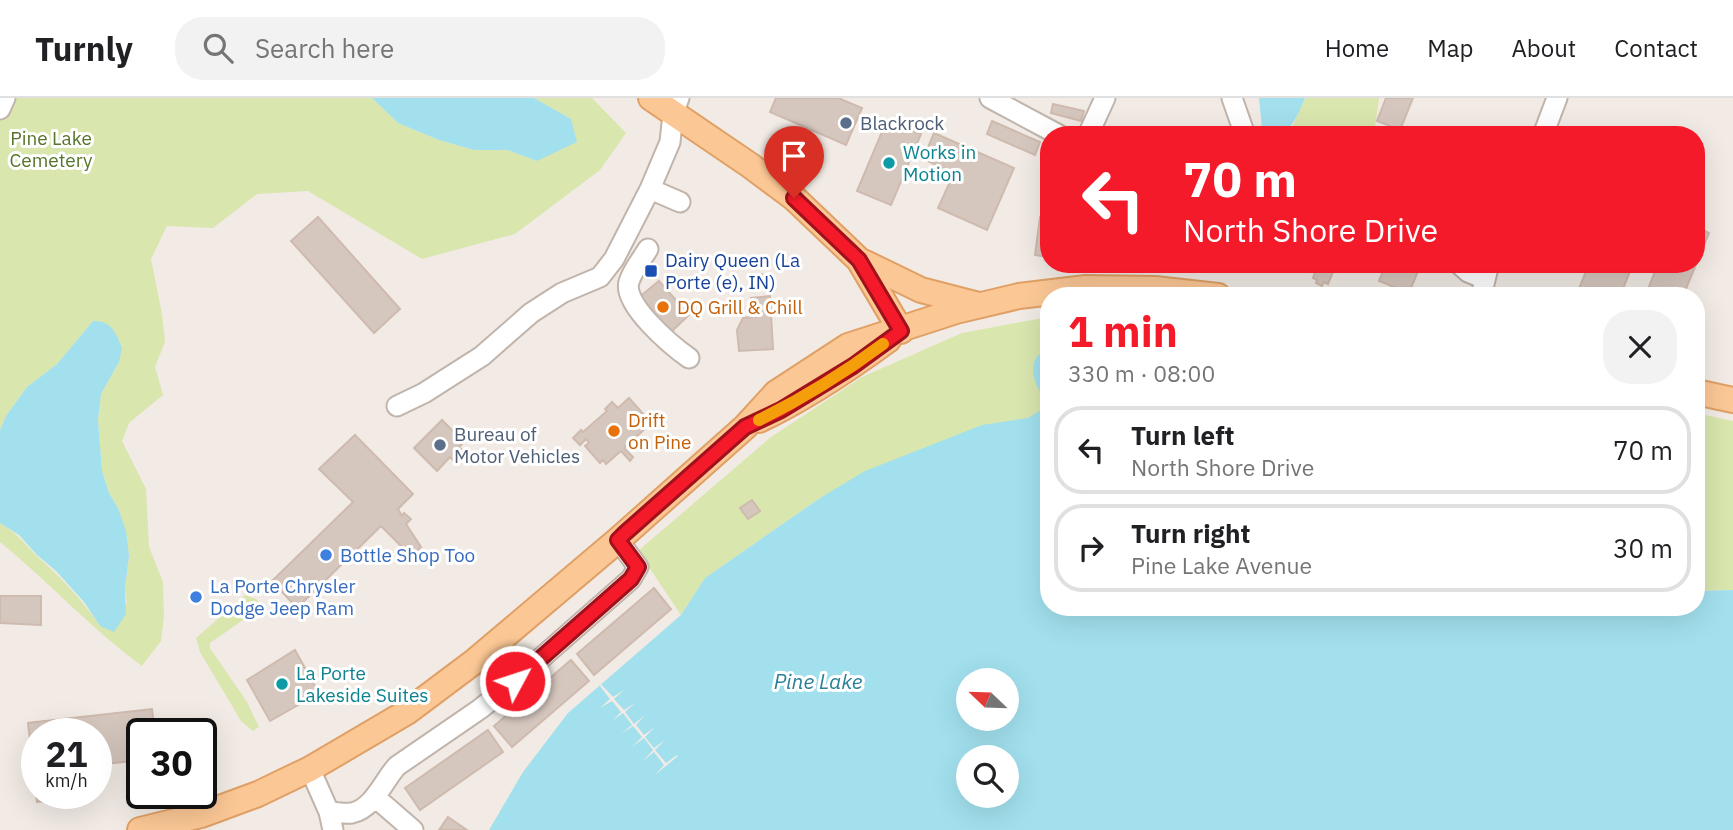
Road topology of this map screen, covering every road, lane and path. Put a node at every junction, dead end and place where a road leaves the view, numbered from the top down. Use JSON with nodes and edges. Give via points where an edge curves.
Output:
{"nodes":[{"id":1,"x":5,"y":98,"type":"edge"},
{"id":2,"x":650,"y":98,"type":"edge"},
{"id":3,"x":990,"y":98,"type":"edge"},
{"id":4,"x":1105,"y":98,"type":"edge"},
{"id":5,"x":1232,"y":98,"type":"edge"},
{"id":6,"x":1557,"y":98,"type":"edge"},
{"id":7,"x":676,"y":106,"type":"edge"},
{"id":8,"x":0,"y":109,"type":"edge"},
{"id":9,"x":1042,"y":126,"type":"edge"},
{"id":10,"x":1092,"y":126,"type":"edge"},
{"id":11,"x":1242,"y":126,"type":"edge"},
{"id":12,"x":1546,"y":126,"type":"edge"},
{"id":13,"x":650,"y":189,"type":"junction"},
{"id":14,"x":680,"y":202,"type":"dead end"},
{"id":15,"x":648,"y":249,"type":"dead end"},
{"id":16,"x":859,"y":260,"type":"junction"},
{"id":17,"x":1040,"y":293,"type":"edge"},
{"id":18,"x":980,"y":305,"type":"junction"},
{"id":19,"x":901,"y":331,"type":"junction"},
{"id":20,"x":688,"y":358,"type":"dead end"},
{"id":21,"x":1705,"y":394,"type":"edge"},
{"id":22,"x":1733,"y":400,"type":"edge"},
{"id":23,"x":397,"y":406,"type":"dead end"},
{"id":24,"x":618,"y":540,"type":"junction"},
{"id":25,"x":310,"y":769,"type":"junction"},
{"id":26,"x":374,"y":797,"type":"junction"},
{"id":27,"x":331,"y":821,"type":"edge"},
{"id":28,"x":140,"y":830,"type":"edge"},
{"id":29,"x":413,"y":830,"type":"edge"}],
"edges":[{"from":1,"to":8,"type":"street"},
{"from":2,"to":7,"type":"main road"},
{"from":3,"to":9,"type":"street"},
{"from":4,"to":10,"type":"street"},
{"from":5,"to":11,"type":"street"},
{"from":6,"to":12,"type":"street"},
{"from":7,"to":13,"type":"street","via":[[670,142]]},
{"from":7,"to":16,"type":"main road","via":[[794,198]]},
{"from":13,"to":14,"type":"street"},
{"from":13,"to":23,"type":"street","via":[[614,260],[600,277],[562,293],[482,356]]},
{"from":15,"to":20,"type":"street","via":[[629,282],[628,294],[669,343]]},
{"from":16,"to":18,"type":"main road","via":[[921,290]]},
{"from":16,"to":19,"type":"main road"},
{"from":17,"to":18,"type":"main road"},
{"from":18,"to":19,"type":"main road"},
{"from":19,"to":24,"type":"main road","via":[[853,366],[745,427]]},
{"from":21,"to":22,"type":"main road"},
{"from":24,"to":25,"type":"main road","via":[[417,705]]},
{"from":24,"to":26,"type":"street","via":[[638,567],[631,579],[506,688],[397,766]]},
{"from":25,"to":27,"type":"street"},
{"from":25,"to":28,"type":"main road","via":[[222,807]]},
{"from":26,"to":27,"type":"street","via":[[361,810]]},
{"from":26,"to":29,"type":"street"}]}
